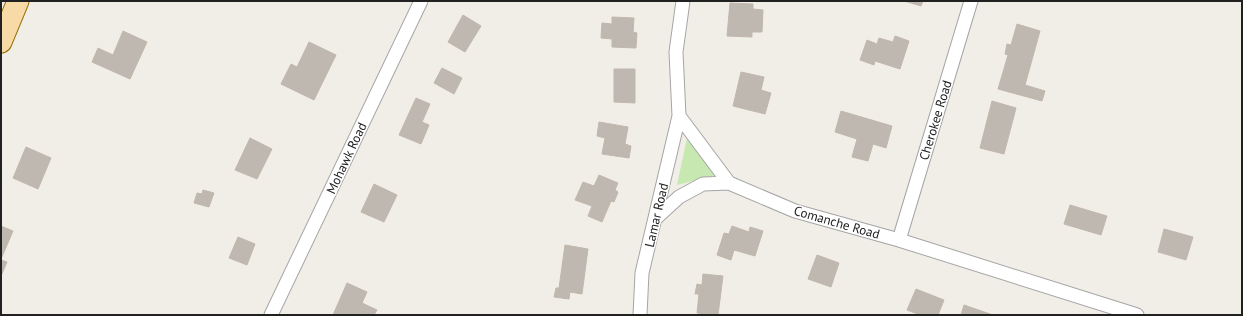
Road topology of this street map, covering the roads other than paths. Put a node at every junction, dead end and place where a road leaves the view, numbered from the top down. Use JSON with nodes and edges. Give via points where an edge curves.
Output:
{"nodes":[{"id":1,"x":18,"y":1,"type":"edge"},
{"id":2,"x":420,"y":1,"type":"edge"},
{"id":3,"x":683,"y":1,"type":"edge"},
{"id":4,"x":971,"y":1,"type":"edge"},
{"id":5,"x":1,"y":42,"type":"edge"},
{"id":6,"x":679,"y":116,"type":"junction"},
{"id":7,"x":729,"y":183,"type":"junction"},
{"id":8,"x":655,"y":220,"type":"junction"},
{"id":9,"x":899,"y":240,"type":"junction"},
{"id":10,"x":272,"y":315,"type":"edge"},
{"id":11,"x":640,"y":315,"type":"edge"},
{"id":12,"x":1137,"y":315,"type":"edge"}],
"edges":[{"from":1,"to":5,"type":"main road"},
{"from":2,"to":10,"type":"street","name":"Mohawk Road"},
{"from":3,"to":6,"type":"street","via":[[676,52]]},
{"from":4,"to":9,"type":"street","name":"Cherokee Road"},
{"from":6,"to":7,"type":"street"},
{"from":6,"to":8,"type":"street","name":"Lamar Road"},
{"from":7,"to":8,"type":"street","via":[[703,184],[679,197]]},
{"from":7,"to":9,"type":"street","name":"Comanche Road","via":[[795,211]]},
{"from":8,"to":11,"type":"street","name":"Lamar Road","via":[[642,273]]},
{"from":9,"to":12,"type":"street","name":"Comanche Road"}]}
